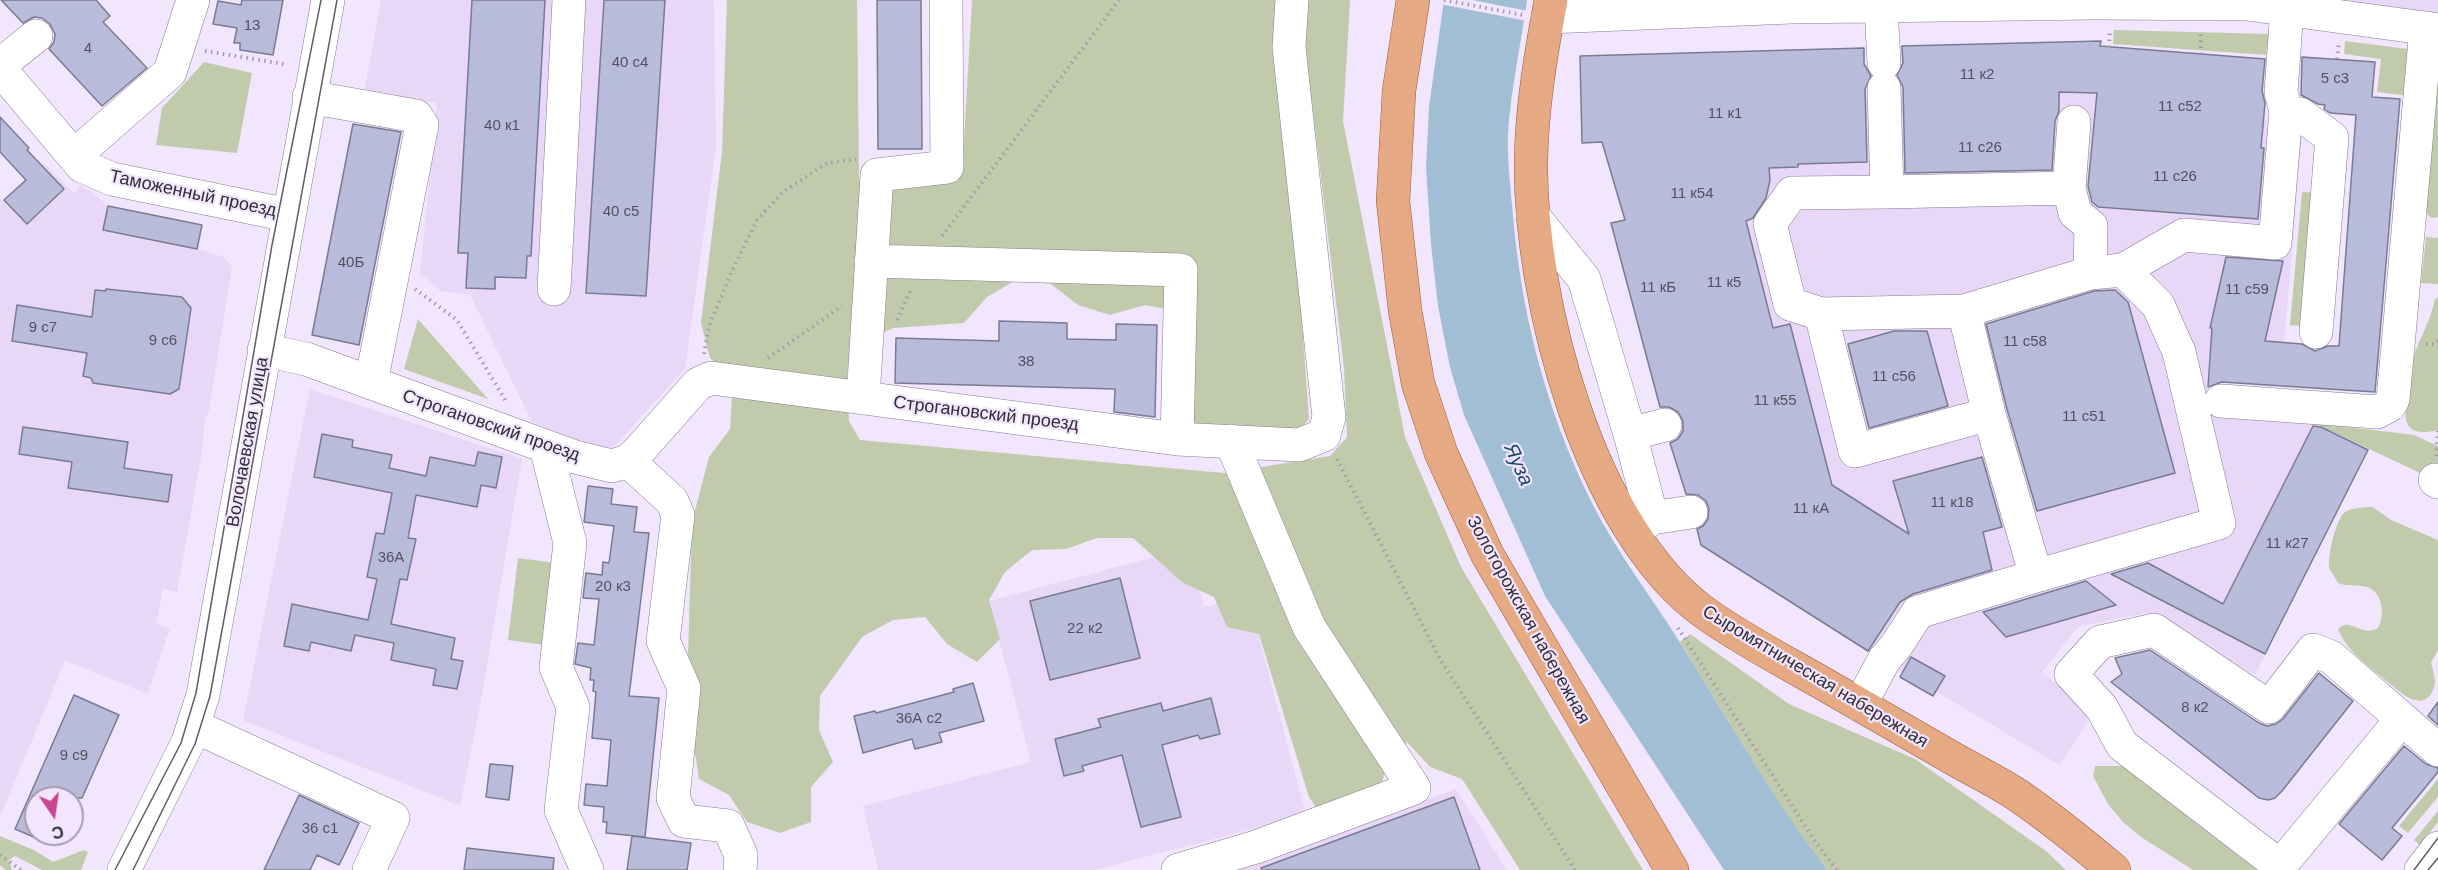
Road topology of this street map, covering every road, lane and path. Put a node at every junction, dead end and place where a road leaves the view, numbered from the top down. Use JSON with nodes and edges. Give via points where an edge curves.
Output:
{"nodes":[{"id":1,"x":193,"y":0,"type":"edge"},
{"id":2,"x":328,"y":0,"type":"edge"},
{"id":3,"x":569,"y":0,"type":"edge"},
{"id":4,"x":946,"y":0,"type":"edge"},
{"id":5,"x":1119,"y":0,"type":"edge"},
{"id":6,"x":1292,"y":0,"type":"edge"},
{"id":7,"x":1413,"y":0,"type":"edge"},
{"id":8,"x":1444,"y":0,"type":"edge"},
{"id":9,"x":2144,"y":2,"type":"edge"},
{"id":10,"x":1791,"y":3,"type":"edge"},
{"id":11,"x":1881,"y":7,"type":"junction"},
{"id":12,"x":1593,"y":8,"type":"edge"},
{"id":13,"x":2287,"y":9,"type":"junction"},
{"id":14,"x":1540,"y":11,"type":"edge"},
{"id":15,"x":2202,"y":24,"type":"dead end"},
{"id":16,"x":2110,"y":26,"type":"dead end"},
{"id":17,"x":2432,"y":29,"type":"edge"},
{"id":18,"x":36,"y":36,"type":"dead end"},
{"id":19,"x":2340,"y":37,"type":"dead end"},
{"id":20,"x":178,"y":46,"type":"junction"},
{"id":21,"x":2109,"y":47,"type":"dead end"},
{"id":22,"x":2200,"y":54,"type":"dead end"},
{"id":23,"x":2337,"y":59,"type":"dead end"},
{"id":24,"x":284,"y":64,"type":"dead end"},
{"id":25,"x":0,"y":67,"type":"edge"},
{"id":26,"x":309,"y":97,"type":"junction"},
{"id":27,"x":2286,"y":112,"type":"junction"},
{"id":28,"x":2074,"y":122,"type":"dead end"},
{"id":29,"x":74,"y":156,"type":"junction"},
{"id":30,"x":860,"y":159,"type":"dead end"},
{"id":31,"x":2069,"y":188,"type":"junction"},
{"id":32,"x":1887,"y":192,"type":"junction"},
{"id":33,"x":288,"y":215,"type":"junction"},
{"id":34,"x":1533,"y":216,"type":"junction"},
{"id":35,"x":923,"y":262,"type":"junction"},
{"id":36,"x":2123,"y":270,"type":"junction"},
{"id":37,"x":393,"y":273,"type":"junction"},
{"id":38,"x":2090,"y":273,"type":"junction"},
{"id":39,"x":870,"y":276,"type":"junction"},
{"id":40,"x":554,"y":289,"type":"dead end"},
{"id":41,"x":1964,"y":310,"type":"junction"},
{"id":42,"x":1821,"y":315,"type":"junction"},
{"id":43,"x":895,"y":325,"type":"dead end"},
{"id":44,"x":2316,"y":332,"type":"dead end"},
{"id":45,"x":264,"y":350,"type":"junction"},
{"id":46,"x":739,"y":382,"type":"junction"},
{"id":47,"x":371,"y":384,"type":"junction"},
{"id":48,"x":698,"y":384,"type":"junction"},
{"id":49,"x":862,"y":398,"type":"junction"},
{"id":50,"x":2221,"y":401,"type":"dead end"},
{"id":51,"x":1989,"y":414,"type":"junction"},
{"id":52,"x":1665,"y":425,"type":"dead end"},
{"id":53,"x":1630,"y":434,"type":"junction"},
{"id":54,"x":1324,"y":435,"type":"junction"},
{"id":55,"x":1177,"y":439,"type":"junction"},
{"id":56,"x":1231,"y":441,"type":"junction"},
{"id":57,"x":538,"y":444,"type":"junction"},
{"id":58,"x":628,"y":461,"type":"junction"},
{"id":59,"x":1691,"y":512,"type":"dead end"},
{"id":60,"x":1642,"y":526,"type":"junction"},
{"id":61,"x":2036,"y":576,"type":"junction"},
{"id":62,"x":1868,"y":692,"type":"junction"},
{"id":63,"x":2402,"y":719,"type":"junction"},
{"id":64,"x":194,"y":726,"type":"junction"},
{"id":65,"x":2438,"y":750,"type":"edge"},
{"id":66,"x":2438,"y":848,"type":"edge"},
{"id":67,"x":0,"y":855,"type":"edge"},
{"id":68,"x":21,"y":870,"type":"edge"},
{"id":69,"x":124,"y":870,"type":"edge"},
{"id":70,"x":369,"y":870,"type":"edge"},
{"id":71,"x":587,"y":870,"type":"edge"},
{"id":72,"x":740,"y":870,"type":"edge"},
{"id":73,"x":1178,"y":870,"type":"edge"},
{"id":74,"x":1575,"y":870,"type":"edge"},
{"id":75,"x":1672,"y":870,"type":"edge"},
{"id":76,"x":2114,"y":870,"type":"edge"},
{"id":77,"x":2421,"y":870,"type":"edge"}],
"edges":[{"from":1,"to":20,"type":"street"},
{"from":2,"to":26,"type":"street","name":"Волочаевская улица"},
{"from":3,"to":40,"type":"street"},
{"from":4,"to":39,"type":"street","via":[[947,167],[877,175]]},
{"from":5,"to":35,"type":"path"},
{"from":6,"to":54,"type":"street","via":[[1289,47],[1329,417]]},
{"from":7,"to":75,"type":"main road","name":"Золоторожская набережная","via":[[1399,91],[1394,201],[1405,310],[1418,383],[1441,453],[1487,554]]},
{"from":8,"to":14,"type":"path"},
{"from":9,"to":11,"type":"street"},
{"from":9,"to":13,"type":"street","via":[[2247,4]]},
{"from":10,"to":11,"type":"street"},
{"from":10,"to":12,"type":"street"},
{"from":11,"to":32,"type":"street"},
{"from":12,"to":14,"type":"street"},
{"from":13,"to":17,"type":"street"},
{"from":13,"to":27,"type":"street","via":[[2281,92]]},
{"from":14,"to":34,"type":"main road","name":"Сыромятническая набережная","via":[[1531,160]]},
{"from":15,"to":22,"type":"path"},
{"from":16,"to":21,"type":"path"},
{"from":17,"to":50,"type":"street","via":[[2390,405],[2377,412]]},
{"from":18,"to":25,"type":"street"},
{"from":19,"to":23,"type":"path"},
{"from":20,"to":24,"type":"path"},
{"from":20,"to":29,"type":"street","via":[[170,72]]},
{"from":25,"to":29,"type":"street","name":"Таможенный проезд"},
{"from":26,"to":33,"type":"street","name":"Волочаевская улица"},
{"from":26,"to":37,"type":"street","via":[[416,116],[422,125]]},
{"from":27,"to":36,"type":"street","via":[[2275,243],[2184,235]]},
{"from":27,"to":44,"type":"street","via":[[2300,114],[2332,138]]},
{"from":28,"to":31,"type":"street"},
{"from":29,"to":33,"type":"street","name":"Таможенный проезд","via":[[82,165],[112,179]]},
{"from":30,"to":48,"type":"path","via":[[827,163],[783,192],[757,220],[709,326]]},
{"from":31,"to":32,"type":"street"},
{"from":31,"to":38,"type":"street","via":[[2075,213],[2091,226]]},
{"from":32,"to":42,"type":"street","via":[[1792,193],[1770,224],[1790,304]]},
{"from":33,"to":45,"type":"street","name":"Волочаевская улица"},
{"from":34,"to":53,"type":"street","via":[[1584,279]]},
{"from":34,"to":60,"type":"main road","name":"Сыромятническая набережная","via":[[1549,323],[1568,389],[1598,468]]},
{"from":35,"to":39,"type":"street"},
{"from":35,"to":43,"type":"path"},
{"from":35,"to":55,"type":"street","via":[[1181,270]]},
{"from":36,"to":38,"type":"street"},
{"from":36,"to":61,"type":"street","via":[[2158,305],[2179,352],[2218,523]]},
{"from":37,"to":47,"type":"street"},
{"from":37,"to":57,"type":"path","via":[[457,320]]},
{"from":38,"to":41,"type":"street"},
{"from":39,"to":46,"type":"path","via":[[832,311]]},
{"from":39,"to":49,"type":"street"},
{"from":41,"to":42,"type":"street"},
{"from":41,"to":51,"type":"street"},
{"from":42,"to":51,"type":"street","via":[[1855,451]]},
{"from":45,"to":47,"type":"street","name":"Строгановский проезд","via":[[304,358]]},
{"from":45,"to":64,"type":"street","name":"Волочаевская улица","via":[[203,695]]},
{"from":46,"to":48,"type":"street","name":"Строгановский проезд","via":[[711,378]]},
{"from":46,"to":49,"type":"street","name":"Строгановский проезд"},
{"from":47,"to":57,"type":"street","name":"Строгановский проезд"},
{"from":48,"to":58,"type":"street"},
{"from":49,"to":55,"type":"street","name":"Строгановский проезд"},
{"from":51,"to":61,"type":"street"},
{"from":52,"to":53,"type":"street"},
{"from":53,"to":60,"type":"street"},
{"from":54,"to":56,"type":"street","name":"Строгановский проезд","via":[[1299,445]]},
{"from":54,"to":74,"type":"path","via":[[1441,661]]},
{"from":55,"to":56,"type":"street","name":"Строгановский проезд"},
{"from":56,"to":73,"type":"street","via":[[1309,627],[1414,788],[1256,847]]},
{"from":57,"to":58,"type":"street","name":"Строгановский проезд","via":[[612,466]]},
{"from":57,"to":71,"type":"street","via":[[570,543],[556,667],[573,707],[561,810]]},
{"from":58,"to":72,"type":"street","via":[[672,501],[678,514],[663,641],[684,688],[673,798],[684,821],[728,826],[741,855]]},
{"from":59,"to":60,"type":"street"},
{"from":60,"to":62,"type":"main road","name":"Сыромятническая набережная","via":[[1669,584],[1705,613],[1756,645]]},
{"from":61,"to":62,"type":"street","via":[[1918,612],[1884,660]]},
{"from":62,"to":76,"type":"main road","name":"Сыромятническая набережная","via":[[2017,795]]},
{"from":63,"to":63,"type":"street","via":[[2331,657],[2313,650],[2269,707],[2154,630],[2100,642],[2071,674],[2102,708],[2122,745],[2280,866],[2316,831]]},
{"from":63,"to":65,"type":"street"},
{"from":64,"to":69,"type":"street","name":"Волочаевская улица"},
{"from":64,"to":70,"type":"street","via":[[393,818]]},
{"from":66,"to":77,"type":"street"},
{"from":67,"to":68,"type":"path"}]}
